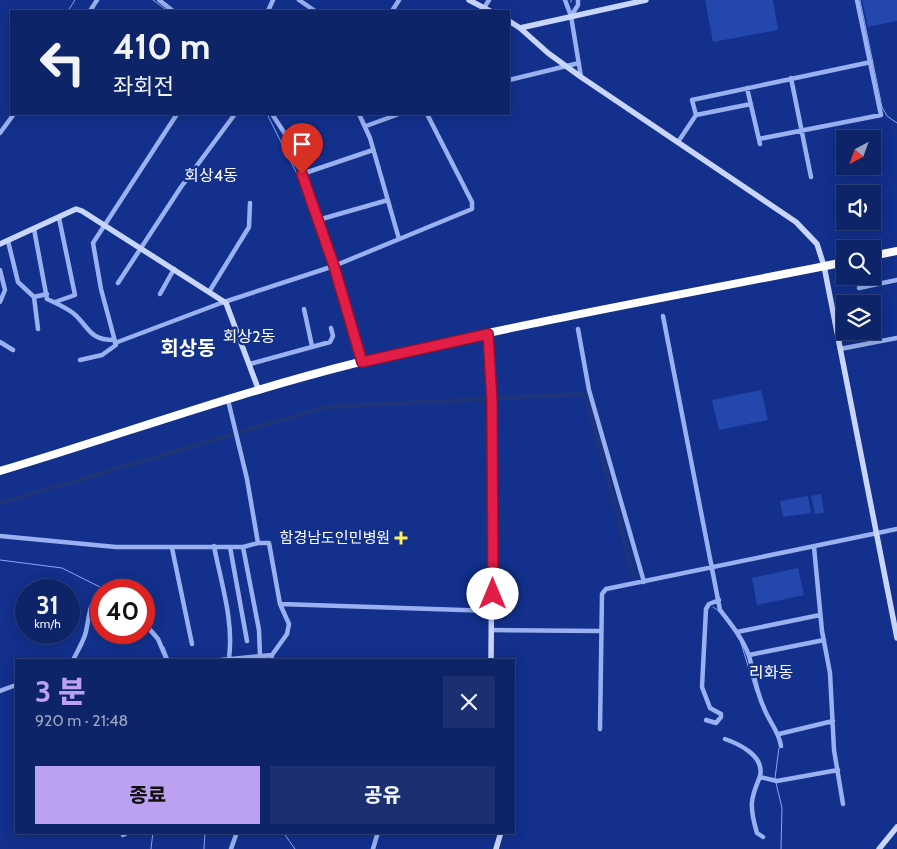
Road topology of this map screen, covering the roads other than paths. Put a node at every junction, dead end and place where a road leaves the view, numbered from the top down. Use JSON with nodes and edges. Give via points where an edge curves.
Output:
{"nodes":[{"id":1,"x":159,"y":0,"type":"edge"},
{"id":2,"x":299,"y":0,"type":"edge"},
{"id":3,"x":469,"y":0,"type":"edge"},
{"id":4,"x":489,"y":0,"type":"edge"},
{"id":5,"x":565,"y":0,"type":"edge"},
{"id":6,"x":578,"y":0,"type":"edge"},
{"id":7,"x":646,"y":0,"type":"edge"},
{"id":8,"x":857,"y":0,"type":"edge"},
{"id":9,"x":484,"y":8,"type":"junction"},
{"id":10,"x":172,"y":10,"type":"edge"},
{"id":11,"x":313,"y":10,"type":"edge"},
{"id":12,"x":488,"y":10,"type":"edge"},
{"id":13,"x":571,"y":16,"type":"junction"},
{"id":14,"x":510,"y":22,"type":"edge"},
{"id":15,"x":520,"y":28,"type":"junction"},
{"id":16,"x":871,"y":62,"type":"junction"},
{"id":17,"x":579,"y":63,"type":"junction"},
{"id":18,"x":566,"y":66,"type":"junction"},
{"id":19,"x":581,"y":77,"type":"junction"},
{"id":20,"x":791,"y":78,"type":"junction"},
{"id":21,"x":510,"y":80,"type":"edge"},
{"id":22,"x":747,"y":88,"type":"junction"},
{"id":23,"x":751,"y":104,"type":"junction"},
{"id":24,"x":13,"y":115,"type":"edge"},
{"id":25,"x":176,"y":115,"type":"edge"},
{"id":26,"x":234,"y":115,"type":"edge"},
{"id":27,"x":273,"y":115,"type":"edge"},
{"id":28,"x":360,"y":115,"type":"edge"},
{"id":29,"x":396,"y":115,"type":"edge"},
{"id":30,"x":428,"y":115,"type":"edge"},
{"id":31,"x":696,"y":115,"type":"junction"},
{"id":32,"x":366,"y":126,"type":"junction"},
{"id":33,"x":802,"y":131,"type":"junction"},
{"id":34,"x":0,"y":133,"type":"edge"},
{"id":35,"x":678,"y":142,"type":"junction"},
{"id":36,"x":373,"y":150,"type":"junction"},
{"id":37,"x":302,"y":174,"type":"junction"},
{"id":38,"x":811,"y":177,"type":"dead end"},
{"id":39,"x":388,"y":200,"type":"junction"},
{"id":40,"x":250,"y":203,"type":"dead end"},
{"id":41,"x":59,"y":218,"type":"junction"},
{"id":42,"x":318,"y":220,"type":"junction"},
{"id":43,"x":104,"y":225,"type":"junction"},
{"id":44,"x":34,"y":229,"type":"junction"},
{"id":45,"x":399,"y":239,"type":"junction"},
{"id":46,"x":8,"y":241,"type":"junction"},
{"id":47,"x":0,"y":244,"type":"edge"},
{"id":48,"x":140,"y":248,"type":"junction"},
{"id":49,"x":897,"y":251,"type":"edge"},
{"id":50,"x":881,"y":254,"type":"edge"},
{"id":51,"x":836,"y":264,"type":"edge"},
{"id":52,"x":334,"y":266,"type":"junction"},
{"id":53,"x":824,"y":266,"type":"junction"},
{"id":54,"x":174,"y":269,"type":"junction"},
{"id":55,"x":0,"y":270,"type":"edge"},
{"id":56,"x":897,"y":280,"type":"edge"},
{"id":57,"x":118,"y":283,"type":"dead end"},
{"id":58,"x":859,"y":288,"type":"dead end"},
{"id":59,"x":209,"y":292,"type":"junction"},
{"id":60,"x":47,"y":294,"type":"junction"},
{"id":61,"x":160,"y":294,"type":"dead end"},
{"id":62,"x":34,"y":297,"type":"junction"},
{"id":63,"x":0,"y":302,"type":"edge"},
{"id":64,"x":55,"y":302,"type":"junction"},
{"id":65,"x":226,"y":303,"type":"junction"},
{"id":66,"x":304,"y":309,"type":"dead end"},
{"id":67,"x":663,"y":316,"type":"dead end"},
{"id":68,"x":330,"y":328,"type":"dead end"},
{"id":69,"x":38,"y":329,"type":"dead end"},
{"id":70,"x":578,"y":330,"type":"dead end"},
{"id":71,"x":488,"y":334,"type":"junction"},
{"id":72,"x":897,"y":338,"type":"edge"},
{"id":73,"x":0,"y":342,"type":"edge"},
{"id":74,"x":115,"y":342,"type":"junction"},
{"id":75,"x":312,"y":346,"type":"junction"},
{"id":76,"x":840,"y":349,"type":"junction"},
{"id":77,"x":13,"y":350,"type":"dead end"},
{"id":78,"x":80,"y":360,"type":"dead end"},
{"id":79,"x":362,"y":362,"type":"junction"},
{"id":80,"x":250,"y":364,"type":"junction"},
{"id":81,"x":259,"y":391,"type":"junction"},
{"id":82,"x":228,"y":400,"type":"junction"},
{"id":83,"x":0,"y":471,"type":"edge"},
{"id":84,"x":897,"y":529,"type":"edge"},
{"id":85,"x":878,"y":534,"type":"junction"},
{"id":86,"x":0,"y":536,"type":"edge"},
{"id":87,"x":258,"y":543,"type":"junction"},
{"id":88,"x":214,"y":546,"type":"junction"},
{"id":89,"x":230,"y":547,"type":"junction"},
{"id":90,"x":814,"y":547,"type":"junction"},
{"id":91,"x":172,"y":548,"type":"junction"},
{"id":92,"x":243,"y":548,"type":"junction"},
{"id":93,"x":713,"y":567,"type":"junction"},
{"id":94,"x":644,"y":582,"type":"junction"},
{"id":95,"x":718,"y":600,"type":"junction"},
{"id":96,"x":280,"y":604,"type":"junction"},
{"id":97,"x":493,"y":611,"type":"junction"},
{"id":98,"x":90,"y":614,"type":"edge"},
{"id":99,"x":820,"y":615,"type":"junction"},
{"id":100,"x":492,"y":630,"type":"junction"},
{"id":101,"x":601,"y":631,"type":"junction"},
{"id":102,"x":737,"y":632,"type":"junction"},
{"id":103,"x":155,"y":636,"type":"edge"},
{"id":104,"x":897,"y":638,"type":"edge"},
{"id":105,"x":824,"y":640,"type":"junction"},
{"id":106,"x":247,"y":641,"type":"dead end"},
{"id":107,"x":192,"y":644,"type":"dead end"},
{"id":108,"x":749,"y":655,"type":"junction"},
{"id":109,"x":260,"y":656,"type":"junction"},
{"id":110,"x":271,"y":657,"type":"edge"},
{"id":111,"x":229,"y":658,"type":"junction"},
{"id":112,"x":74,"y":659,"type":"edge"},
{"id":113,"x":167,"y":659,"type":"edge"},
{"id":114,"x":225,"y":659,"type":"edge"},
{"id":115,"x":491,"y":659,"type":"edge"},
{"id":116,"x":15,"y":684,"type":"edge"},
{"id":117,"x":0,"y":691,"type":"edge"},
{"id":118,"x":706,"y":720,"type":"dead end"},
{"id":119,"x":833,"y":721,"type":"junction"},
{"id":120,"x":600,"y":729,"type":"dead end"},
{"id":121,"x":779,"y":734,"type":"junction"},
{"id":122,"x":725,"y":739,"type":"dead end"},
{"id":123,"x":781,"y":746,"type":"dead end"},
{"id":124,"x":838,"y":770,"type":"junction"},
{"id":125,"x":760,"y":776,"type":"junction"},
{"id":126,"x":843,"y":804,"type":"dead end"},
{"id":127,"x":897,"y":827,"type":"edge"},
{"id":128,"x":236,"y":834,"type":"edge"},
{"id":129,"x":377,"y":834,"type":"edge"},
{"id":130,"x":500,"y":834,"type":"edge"},
{"id":131,"x":763,"y":837,"type":"dead end"},
{"id":132,"x":231,"y":849,"type":"edge"},
{"id":133,"x":373,"y":849,"type":"edge"},
{"id":134,"x":496,"y":849,"type":"edge"},
{"id":135,"x":879,"y":849,"type":"edge"}],
"edges":[{"from":1,"to":10,"type":"street"},
{"from":2,"to":11,"type":"street"},
{"from":3,"to":9,"type":"street"},
{"from":4,"to":9,"type":"street"},
{"from":5,"to":13,"type":"street"},
{"from":6,"to":13,"type":"street"},
{"from":7,"to":13,"type":"street"},
{"from":8,"to":16,"type":"street"},
{"from":9,"to":12,"type":"street"},
{"from":13,"to":15,"type":"street"},
{"from":13,"to":17,"type":"street"},
{"from":14,"to":15,"type":"street"},
{"from":15,"to":18,"type":"street"},
{"from":16,"to":20,"type":"street"},
{"from":16,"to":33,"type":"street","via":[[881,115]]},
{"from":17,"to":18,"type":"street"},
{"from":17,"to":19,"type":"street"},
{"from":18,"to":19,"type":"street"},
{"from":18,"to":21,"type":"street"},
{"from":19,"to":35,"type":"street"},
{"from":20,"to":22,"type":"street"},
{"from":20,"to":33,"type":"street"},
{"from":22,"to":23,"type":"street"},
{"from":22,"to":31,"type":"street","via":[[692,100]]},
{"from":23,"to":31,"type":"street"},
{"from":23,"to":33,"type":"street","via":[[759,141]]},
{"from":24,"to":34,"type":"street"},
{"from":25,"to":43,"type":"street"},
{"from":26,"to":48,"type":"street"},
{"from":27,"to":37,"type":"street","via":[[291,143]]},
{"from":28,"to":32,"type":"street"},
{"from":29,"to":32,"type":"street"},
{"from":30,"to":45,"type":"street","via":[[472,207]]},
{"from":31,"to":35,"type":"street"},
{"from":32,"to":36,"type":"street"},
{"from":33,"to":38,"type":"street"},
{"from":35,"to":53,"type":"street","via":[[801,226],[817,244]]},
{"from":36,"to":37,"type":"street"},
{"from":36,"to":39,"type":"street"},
{"from":37,"to":42,"type":"street"},
{"from":39,"to":42,"type":"street"},
{"from":39,"to":45,"type":"street"},
{"from":40,"to":59,"type":"street","via":[[249,227]]},
{"from":41,"to":43,"type":"street","via":[[82,210]]},
{"from":41,"to":44,"type":"street"},
{"from":41,"to":64,"type":"street","via":[[75,295]]},
{"from":42,"to":52,"type":"street"},
{"from":43,"to":48,"type":"street"},
{"from":43,"to":74,"type":"street","via":[[92,248]]},
{"from":44,"to":46,"type":"street"},
{"from":44,"to":60,"type":"street"},
{"from":45,"to":52,"type":"street"},
{"from":46,"to":47,"type":"street"},
{"from":46,"to":62,"type":"street","via":[[18,282]]},
{"from":48,"to":54,"type":"street"},
{"from":48,"to":57,"type":"street"},
{"from":49,"to":50,"type":"highway"},
{"from":51,"to":53,"type":"highway"},
{"from":52,"to":65,"type":"street"},
{"from":52,"to":79,"type":"street"},
{"from":53,"to":71,"type":"highway"},
{"from":53,"to":76,"type":"street"},
{"from":54,"to":59,"type":"street"},
{"from":54,"to":61,"type":"street"},
{"from":55,"to":63,"type":"street","via":[[5,290]]},
{"from":56,"to":58,"type":"street"},
{"from":59,"to":65,"type":"street"},
{"from":60,"to":62,"type":"street"},
{"from":60,"to":64,"type":"street","via":[[48,300]]},
{"from":62,"to":69,"type":"street"},
{"from":64,"to":74,"type":"street","via":[[74,314],[84,328],[101,340]]},
{"from":65,"to":74,"type":"street"},
{"from":65,"to":80,"type":"street"},
{"from":66,"to":75,"type":"street"},
{"from":67,"to":93,"type":"street"},
{"from":68,"to":75,"type":"street","via":[[333,336],[330,342]]},
{"from":70,"to":94,"type":"street","via":[[592,400]]},
{"from":71,"to":79,"type":"highway"},
{"from":71,"to":97,"type":"street","via":[[492,393]]},
{"from":72,"to":76,"type":"street"},
{"from":73,"to":77,"type":"street"},
{"from":74,"to":78,"type":"street","via":[[114,347],[102,354]]},
{"from":75,"to":80,"type":"street"},
{"from":76,"to":85,"type":"street"},
{"from":79,"to":81,"type":"highway"},
{"from":80,"to":81,"type":"street"},
{"from":81,"to":82,"type":"highway"},
{"from":82,"to":83,"type":"highway"},
{"from":82,"to":87,"type":"street","via":[[239,439]]},
{"from":84,"to":85,"type":"street"},
{"from":85,"to":90,"type":"street"},
{"from":85,"to":104,"type":"street"},
{"from":86,"to":91,"type":"street","via":[[116,547]]},
{"from":87,"to":92,"type":"street"},
{"from":87,"to":96,"type":"street","via":[[269,544]]},
{"from":88,"to":89,"type":"street"},
{"from":88,"to":91,"type":"street"},
{"from":88,"to":111,"type":"street","via":[[229,622]]},
{"from":89,"to":92,"type":"street"},
{"from":89,"to":106,"type":"street"},
{"from":90,"to":93,"type":"street"},
{"from":90,"to":99,"type":"street"},
{"from":91,"to":107,"type":"street"},
{"from":92,"to":109,"type":"street","via":[[259,630]]},
{"from":93,"to":94,"type":"street"},
{"from":93,"to":95,"type":"street"},
{"from":94,"to":101,"type":"street","via":[[604,591]]},
{"from":95,"to":102,"type":"street","via":[[720,610]]},
{"from":95,"to":118,"type":"street","via":[[706,609],[702,687],[710,708],[721,714],[721,718],[716,723]]},
{"from":96,"to":97,"type":"street"},
{"from":96,"to":110,"type":"street","via":[[288,624],[287,634]]},
{"from":97,"to":100,"type":"street"},
{"from":98,"to":112,"type":"street","via":[[85,636]]},
{"from":99,"to":102,"type":"street"},
{"from":99,"to":105,"type":"street"},
{"from":100,"to":101,"type":"street"},
{"from":100,"to":115,"type":"street"},
{"from":101,"to":120,"type":"street"},
{"from":102,"to":108,"type":"street"},
{"from":103,"to":113,"type":"street"},
{"from":105,"to":108,"type":"street"},
{"from":105,"to":119,"type":"street"},
{"from":108,"to":121,"type":"street","via":[[764,709]]},
{"from":109,"to":110,"type":"street"},
{"from":109,"to":111,"type":"street"},
{"from":111,"to":114,"type":"street"},
{"from":116,"to":117,"type":"street"},
{"from":119,"to":121,"type":"street"},
{"from":119,"to":124,"type":"street"},
{"from":121,"to":123,"type":"street"},
{"from":122,"to":125,"type":"street","via":[[744,746],[752,753]]},
{"from":124,"to":125,"type":"street","via":[[777,781]]},
{"from":124,"to":126,"type":"street"},
{"from":125,"to":131,"type":"street","via":[[754,790],[752,809],[757,833]]},
{"from":127,"to":135,"type":"street"},
{"from":128,"to":132,"type":"street"},
{"from":129,"to":133,"type":"street"},
{"from":130,"to":134,"type":"street"}]}
